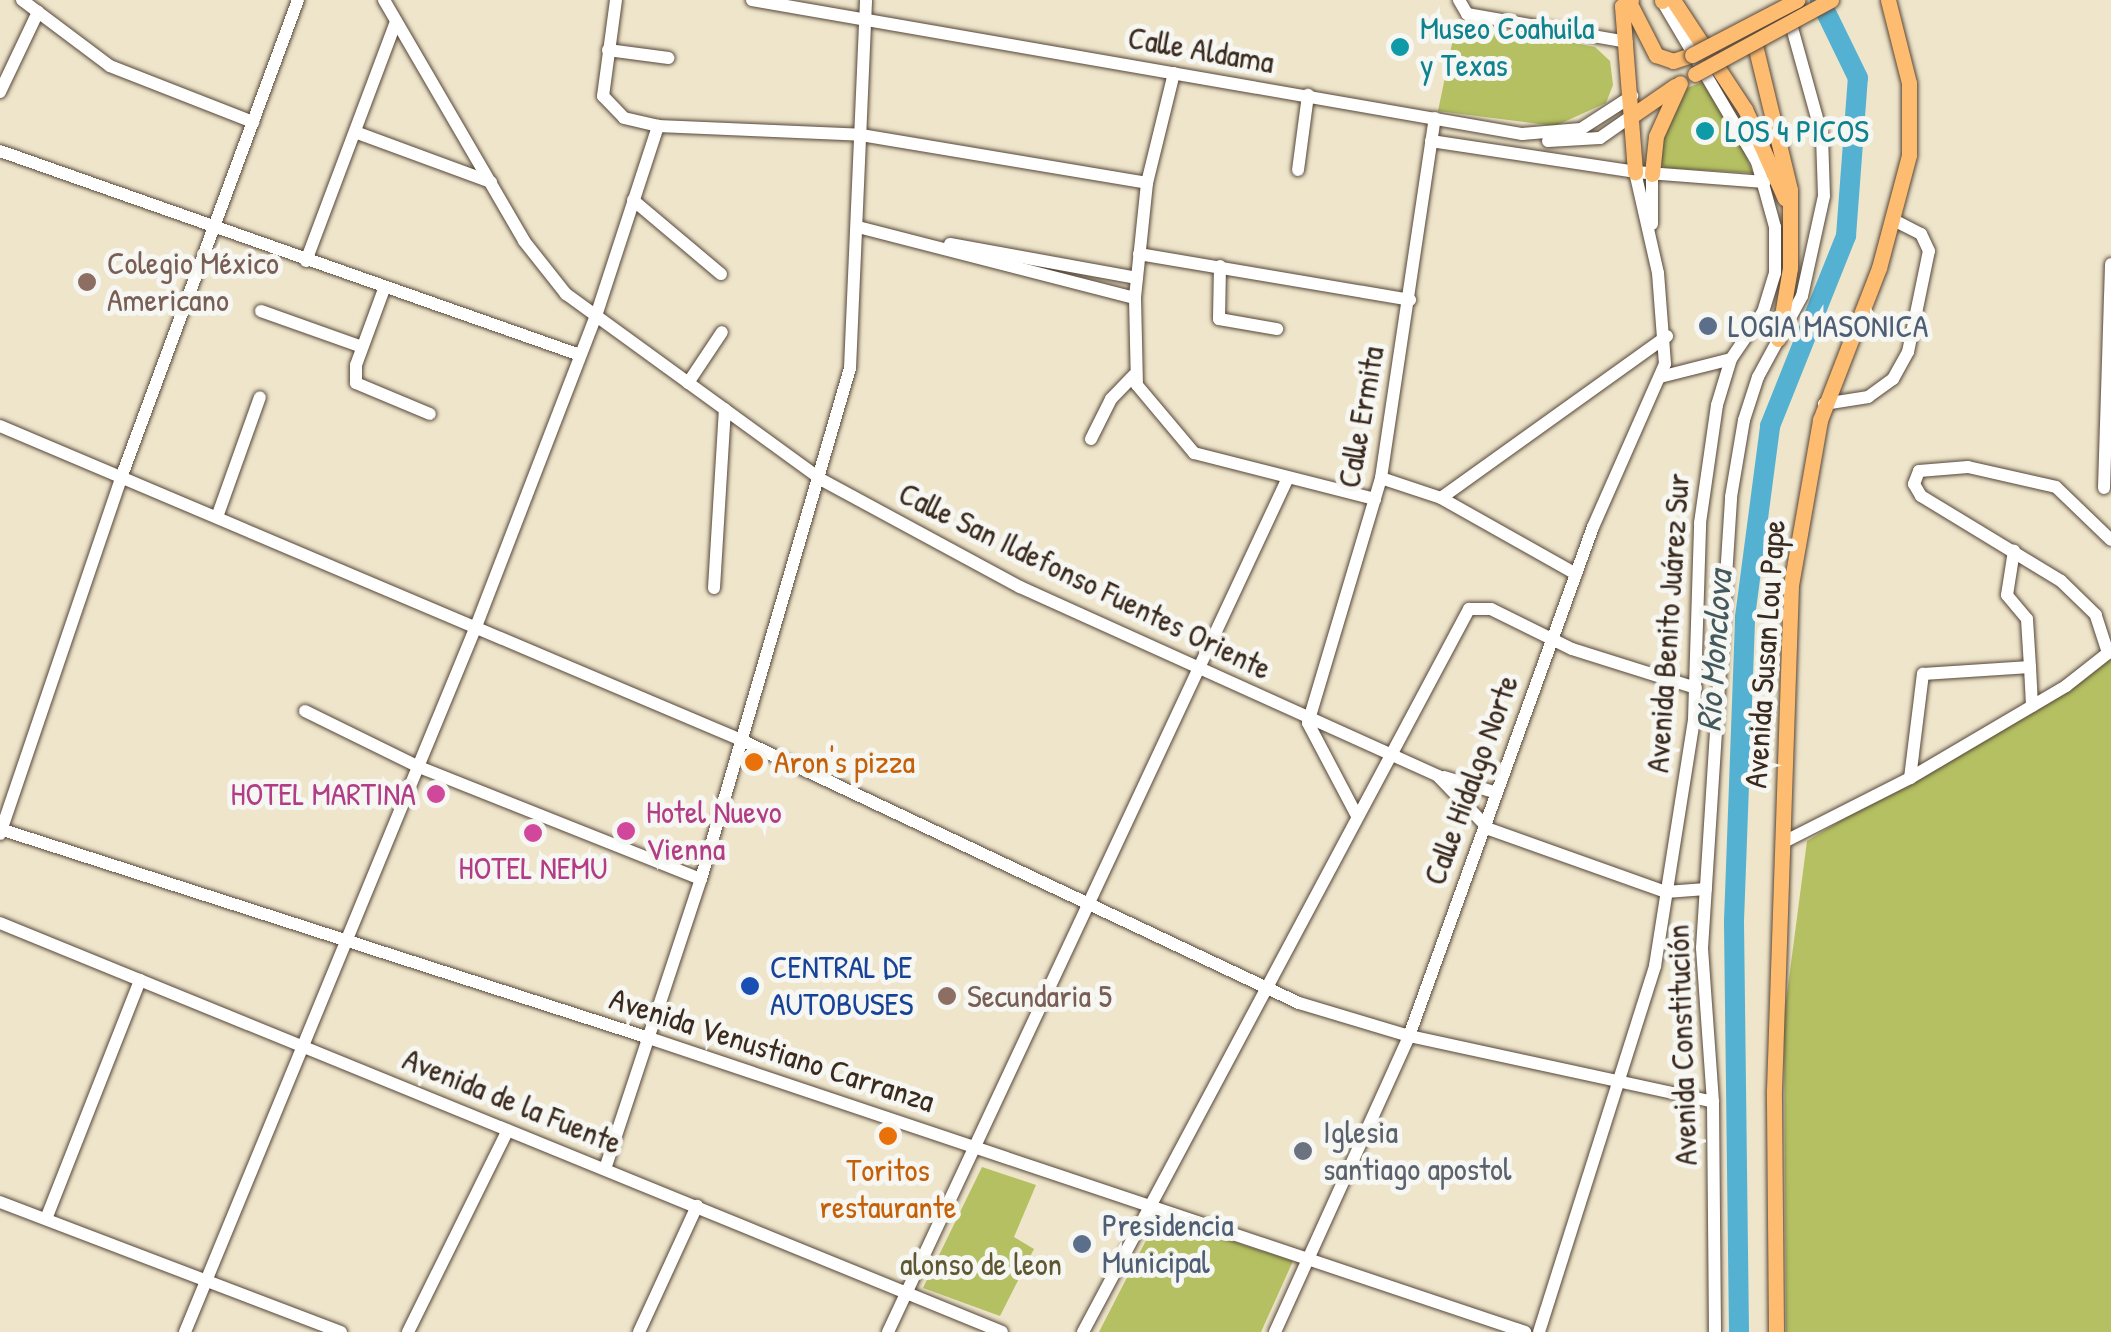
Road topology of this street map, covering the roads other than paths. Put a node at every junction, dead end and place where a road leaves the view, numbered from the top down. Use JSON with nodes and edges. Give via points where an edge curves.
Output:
{"nodes":[{"id":1,"x":22,"y":0,"type":"edge"},
{"id":2,"x":298,"y":0,"type":"edge"},
{"id":3,"x":384,"y":0,"type":"edge"},
{"id":4,"x":616,"y":0,"type":"edge"},
{"id":5,"x":752,"y":0,"type":"edge"},
{"id":6,"x":866,"y":0,"type":"edge"},
{"id":7,"x":1459,"y":0,"type":"edge"},
{"id":8,"x":1662,"y":0,"type":"edge"},
{"id":9,"x":1673,"y":0,"type":"edge"},
{"id":10,"x":1783,"y":0,"type":"edge"},
{"id":11,"x":1797,"y":0,"type":"edge"},
{"id":12,"x":1831,"y":0,"type":"edge"},
{"id":13,"x":1888,"y":0,"type":"edge"},
{"id":14,"x":1900,"y":0,"type":"edge"},
{"id":15,"x":1625,"y":2,"type":"edge"},
{"id":16,"x":38,"y":12,"type":"junction"},
{"id":17,"x":864,"y":20,"type":"junction"},
{"id":18,"x":396,"y":21,"type":"junction"},
{"id":19,"x":1898,"y":28,"type":"junction"},
{"id":20,"x":1626,"y":42,"type":"junction"},
{"id":21,"x":1755,"y":45,"type":"junction"},
{"id":22,"x":608,"y":50,"type":"junction"},
{"id":23,"x":668,"y":58,"type":"dead end"},
{"id":24,"x":1174,"y":73,"type":"junction"},
{"id":25,"x":1680,"y":83,"type":"junction"},
{"id":26,"x":0,"y":92,"type":"edge"},
{"id":27,"x":1308,"y":96,"type":"junction"},
{"id":28,"x":1632,"y":96,"type":"junction"},
{"id":29,"x":1633,"y":115,"type":"junction"},
{"id":30,"x":1435,"y":118,"type":"junction"},
{"id":31,"x":253,"y":122,"type":"junction"},
{"id":32,"x":658,"y":126,"type":"junction"},
{"id":33,"x":355,"y":132,"type":"junction"},
{"id":34,"x":1522,"y":134,"type":"junction"},
{"id":35,"x":861,"y":135,"type":"junction"},
{"id":36,"x":1600,"y":138,"type":"junction"},
{"id":37,"x":1431,"y":141,"type":"junction"},
{"id":38,"x":0,"y":152,"type":"edge"},
{"id":39,"x":1563,"y":162,"type":"junction"},
{"id":40,"x":1298,"y":170,"type":"dead end"},
{"id":41,"x":1643,"y":173,"type":"junction"},
{"id":42,"x":492,"y":182,"type":"junction"},
{"id":43,"x":1765,"y":182,"type":"junction"},
{"id":44,"x":1147,"y":183,"type":"junction"},
{"id":45,"x":634,"y":200,"type":"junction"},
{"id":46,"x":1792,"y":216,"type":"junction"},
{"id":47,"x":1894,"y":220,"type":"junction"},
{"id":48,"x":858,"y":227,"type":"junction"},
{"id":49,"x":215,"y":229,"type":"junction"},
{"id":50,"x":933,"y":244,"type":"junction"},
{"id":51,"x":1139,"y":254,"type":"junction"},
{"id":52,"x":306,"y":261,"type":"junction"},
{"id":53,"x":2111,"y":264,"type":"edge"},
{"id":54,"x":1220,"y":266,"type":"junction"},
{"id":55,"x":721,"y":274,"type":"dead end"},
{"id":56,"x":1138,"y":278,"type":"junction"},
{"id":57,"x":384,"y":289,"type":"junction"},
{"id":58,"x":1135,"y":298,"type":"junction"},
{"id":59,"x":1410,"y":300,"type":"junction"},
{"id":60,"x":261,"y":311,"type":"dead end"},
{"id":61,"x":596,"y":316,"type":"junction"},
{"id":62,"x":1277,"y":329,"type":"dead end"},
{"id":63,"x":722,"y":332,"type":"dead end"},
{"id":64,"x":1668,"y":336,"type":"junction"},
{"id":65,"x":1778,"y":339,"type":"junction"},
{"id":66,"x":362,"y":347,"type":"junction"},
{"id":67,"x":580,"y":356,"type":"junction"},
{"id":68,"x":1731,"y":359,"type":"junction"},
{"id":69,"x":1134,"y":375,"type":"junction"},
{"id":70,"x":1660,"y":377,"type":"junction"},
{"id":71,"x":688,"y":383,"type":"junction"},
{"id":72,"x":260,"y":397,"type":"dead end"},
{"id":73,"x":1824,"y":404,"type":"junction"},
{"id":74,"x":724,"y":410,"type":"junction"},
{"id":75,"x":430,"y":414,"type":"dead end"},
{"id":76,"x":0,"y":426,"type":"edge"},
{"id":77,"x":2107,"y":436,"type":"edge"},
{"id":78,"x":1091,"y":439,"type":"dead end"},
{"id":79,"x":122,"y":478,"type":"junction"},
{"id":80,"x":1380,"y":478,"type":"junction"},
{"id":81,"x":822,"y":480,"type":"junction"},
{"id":82,"x":1287,"y":480,"type":"junction"},
{"id":83,"x":2104,"y":488,"type":"dead end"},
{"id":84,"x":1441,"y":498,"type":"junction"},
{"id":85,"x":1375,"y":499,"type":"junction"},
{"id":86,"x":217,"y":517,"type":"junction"},
{"id":87,"x":2111,"y":540,"type":"edge"},
{"id":88,"x":2014,"y":551,"type":"junction"},
{"id":89,"x":1576,"y":574,"type":"junction"},
{"id":90,"x":714,"y":588,"type":"dead end"},
{"id":91,"x":477,"y":624,"type":"junction"},
{"id":92,"x":1551,"y":639,"type":"junction"},
{"id":93,"x":2030,"y":667,"type":"junction"},
{"id":94,"x":1198,"y":670,"type":"junction"},
{"id":95,"x":1696,"y":688,"type":"junction"},
{"id":96,"x":2032,"y":706,"type":"junction"},
{"id":97,"x":304,"y":711,"type":"dead end"},
{"id":98,"x":1309,"y":719,"type":"junction"},
{"id":99,"x":741,"y":740,"type":"junction"},
{"id":100,"x":1386,"y":756,"type":"junction"},
{"id":101,"x":419,"y":767,"type":"junction"},
{"id":102,"x":1438,"y":776,"type":"junction"},
{"id":103,"x":1910,"y":778,"type":"junction"},
{"id":104,"x":1494,"y":792,"type":"junction"},
{"id":105,"x":1356,"y":814,"type":"junction"},
{"id":106,"x":1483,"y":824,"type":"junction"},
{"id":107,"x":0,"y":830,"type":"edge"},
{"id":108,"x":1782,"y":844,"type":"junction"},
{"id":109,"x":701,"y":879,"type":"junction"},
{"id":110,"x":1706,"y":889,"type":"junction"},
{"id":111,"x":1666,"y":892,"type":"junction"},
{"id":112,"x":1092,"y":901,"type":"junction"},
{"id":113,"x":0,"y":923,"type":"edge"},
{"id":114,"x":348,"y":941,"type":"junction"},
{"id":115,"x":140,"y":980,"type":"junction"},
{"id":116,"x":1267,"y":988,"type":"junction"},
{"id":117,"x":1408,"y":1036,"type":"junction"},
{"id":118,"x":652,"y":1038,"type":"junction"},
{"id":119,"x":305,"y":1047,"type":"junction"},
{"id":120,"x":1624,"y":1079,"type":"junction"},
{"id":121,"x":1713,"y":1102,"type":"junction"},
{"id":122,"x":508,"y":1130,"type":"junction"},
{"id":123,"x":977,"y":1147,"type":"junction"},
{"id":124,"x":605,"y":1169,"type":"junction"},
{"id":125,"x":0,"y":1202,"type":"edge"},
{"id":126,"x":1152,"y":1205,"type":"junction"},
{"id":127,"x":697,"y":1206,"type":"junction"},
{"id":128,"x":46,"y":1218,"type":"junction"},
{"id":129,"x":1305,"y":1255,"type":"junction"},
{"id":130,"x":207,"y":1279,"type":"junction"},
{"id":131,"x":905,"y":1294,"type":"junction"},
{"id":132,"x":184,"y":1332,"type":"edge"},
{"id":133,"x":341,"y":1332,"type":"edge"},
{"id":134,"x":408,"y":1332,"type":"edge"},
{"id":135,"x":640,"y":1332,"type":"edge"},
{"id":136,"x":888,"y":1332,"type":"edge"},
{"id":137,"x":1002,"y":1332,"type":"edge"},
{"id":138,"x":1083,"y":1332,"type":"edge"},
{"id":139,"x":1275,"y":1332,"type":"edge"},
{"id":140,"x":1525,"y":1332,"type":"edge"},
{"id":141,"x":1538,"y":1332,"type":"edge"},
{"id":142,"x":1715,"y":1332,"type":"edge"},
{"id":143,"x":1776,"y":1332,"type":"edge"}],
"edges":[{"from":1,"to":16,"type":"street"},
{"from":2,"to":31,"type":"street"},
{"from":3,"to":18,"type":"street","name":"Calle San Ildefonso Fuentes Oriente"},
{"from":4,"to":22,"type":"street"},
{"from":5,"to":17,"type":"street","name":"Calle Aldama"},
{"from":6,"to":17,"type":"street"},
{"from":7,"to":20,"type":"street","via":[[1467,14]]},
{"from":8,"to":43,"type":"street","name":"Avenida Benito Juárez Sur","via":[[1726,101]]},
{"from":9,"to":46,"type":"main road","via":[[1745,109]]},
{"from":10,"to":65,"type":"street","name":"Avenida Constitución","via":[[1813,94],[1824,196],[1802,296]]},
{"from":11,"to":15,"type":"main road","bridge":true,"via":[[1673,61],[1656,55]]},
{"from":12,"to":21,"type":"main road","bridge":true},
{"from":13,"to":19,"type":"main road","name":"Avenida Susan Lou Pape"},
{"from":14,"to":19,"type":"main road"},
{"from":15,"to":20,"type":"main road"},
{"from":16,"to":26,"type":"street"},
{"from":16,"to":31,"type":"street","via":[[110,66]]},
{"from":17,"to":24,"type":"street","name":"Calle Aldama"},
{"from":17,"to":35,"type":"street"},
{"from":18,"to":33,"type":"street"},
{"from":18,"to":42,"type":"street","name":"Calle San Ildefonso Fuentes Oriente"},
{"from":19,"to":47,"type":"main road","name":"Avenida Susan Lou Pape","via":[[1911,127]]},
{"from":20,"to":28,"type":"main road"},
{"from":21,"to":25,"type":"main road","bridge":true},
{"from":21,"to":46,"type":"main road"},
{"from":22,"to":23,"type":"street"},
{"from":22,"to":32,"type":"street","via":[[603,96],[611,110]]},
{"from":24,"to":27,"type":"street","name":"Calle Aldama"},
{"from":24,"to":44,"type":"street"},
{"from":25,"to":29,"type":"main road"},
{"from":25,"to":41,"type":"main road"},
{"from":27,"to":30,"type":"street","name":"Calle Aldama"},
{"from":27,"to":40,"type":"street"},
{"from":28,"to":29,"type":"main road"},
{"from":28,"to":34,"type":"street","name":"Calle Aldama","via":[[1581,129]]},
{"from":29,"to":36,"type":"street"},
{"from":29,"to":41,"type":"main road"},
{"from":30,"to":34,"type":"street","name":"Calle Aldama"},
{"from":30,"to":37,"type":"street","name":"Calle Ermita"},
{"from":31,"to":49,"type":"street"},
{"from":32,"to":35,"type":"street"},
{"from":32,"to":45,"type":"street"},
{"from":33,"to":42,"type":"street"},
{"from":33,"to":52,"type":"street"},
{"from":34,"to":36,"type":"street","via":[[1562,143]]},
{"from":35,"to":44,"type":"street"},
{"from":35,"to":48,"type":"street"},
{"from":36,"to":39,"type":"street"},
{"from":37,"to":39,"type":"street"},
{"from":37,"to":59,"type":"street","name":"Calle Ermita"},
{"from":38,"to":49,"type":"street"},
{"from":39,"to":41,"type":"street"},
{"from":41,"to":43,"type":"street"},
{"from":41,"to":64,"type":"street","name":"Calle Hidalgo Norte"},
{"from":42,"to":61,"type":"street","name":"Calle San Ildefonso Fuentes Oriente","via":[[548,274]]},
{"from":43,"to":68,"type":"street","name":"Avenida Benito Juárez Sur","via":[[1775,227],[1772,288]]},
{"from":44,"to":51,"type":"street"},
{"from":45,"to":55,"type":"street"},
{"from":45,"to":61,"type":"street"},
{"from":46,"to":65,"type":"main road"},
{"from":47,"to":73,"type":"main road","name":"Avenida Susan Lou Pape"},
{"from":47,"to":73,"type":"street","via":[[1920,234],[1929,251],[1908,352],[1893,380],[1868,397]]},
{"from":48,"to":50,"type":"street"},
{"from":48,"to":81,"type":"street","via":[[856,325]]},
{"from":49,"to":52,"type":"street"},
{"from":49,"to":79,"type":"street"},
{"from":50,"to":56,"type":"street"},
{"from":50,"to":58,"type":"street"},
{"from":51,"to":54,"type":"street"},
{"from":51,"to":56,"type":"street"},
{"from":52,"to":57,"type":"street"},
{"from":53,"to":77,"type":"street"},
{"from":54,"to":59,"type":"street"},
{"from":54,"to":62,"type":"street","via":[[1220,320]]},
{"from":56,"to":58,"type":"street"},
{"from":57,"to":66,"type":"street"},
{"from":57,"to":67,"type":"street"},
{"from":58,"to":69,"type":"street"},
{"from":59,"to":80,"type":"street","name":"Calle Ermita"},
{"from":60,"to":66,"type":"street"},
{"from":61,"to":67,"type":"street"},
{"from":61,"to":71,"type":"street","name":"Calle San Ildefonso Fuentes Oriente"},
{"from":63,"to":71,"type":"street"},
{"from":64,"to":70,"type":"street","name":"Calle Hidalgo Norte"},
{"from":64,"to":84,"type":"street"},
{"from":65,"to":110,"type":"street","name":"Avenida Constitución","via":[[1744,420],[1730,497]]},
{"from":66,"to":75,"type":"street","via":[[355,376],[362,390]]},
{"from":67,"to":91,"type":"street"},
{"from":68,"to":70,"type":"street"},
{"from":68,"to":95,"type":"street","name":"Avenida Benito Juárez Sur","via":[[1717,405],[1700,523]]},
{"from":69,"to":78,"type":"street","via":[[1111,400]]},
{"from":69,"to":82,"type":"street","via":[[1189,450]]},
{"from":70,"to":89,"type":"street","name":"Calle Hidalgo Norte"},
{"from":71,"to":74,"type":"street","name":"Calle San Ildefonso Fuentes Oriente"},
{"from":72,"to":86,"type":"street"},
{"from":73,"to":108,"type":"main road","name":"Avenida Susan Lou Pape","via":[[1791,585]]},
{"from":74,"to":81,"type":"street","name":"Calle San Ildefonso Fuentes Oriente"},
{"from":74,"to":90,"type":"street"},
{"from":76,"to":79,"type":"street"},
{"from":77,"to":83,"type":"street"},
{"from":79,"to":86,"type":"street"},
{"from":79,"to":107,"type":"street"},
{"from":80,"to":84,"type":"street"},
{"from":80,"to":85,"type":"street","name":"Calle Ermita"},
{"from":81,"to":94,"type":"street","name":"Calle San Ildefonso Fuentes Oriente","via":[[1020,587]]},
{"from":81,"to":99,"type":"street"},
{"from":82,"to":85,"type":"street"},
{"from":82,"to":94,"type":"street"},
{"from":84,"to":89,"type":"street"},
{"from":85,"to":98,"type":"street","name":"Calle Ermita"},
{"from":86,"to":91,"type":"street"},
{"from":87,"to":88,"type":"street","via":[[2052,485],[1955,466],[1919,470],[1914,484],[1920,496]]},
{"from":88,"to":93,"type":"street","via":[[2007,595],[2027,619]]},
{"from":88,"to":96,"type":"street","via":[[2096,615],[2109,645],[2103,661]]},
{"from":89,"to":92,"type":"street","name":"Calle Hidalgo Norte"},
{"from":91,"to":99,"type":"street"},
{"from":91,"to":101,"type":"street"},
{"from":92,"to":95,"type":"street"},
{"from":92,"to":100,"type":"street","via":[[1491,609],[1469,610]]},
{"from":92,"to":104,"type":"street","name":"Calle Hidalgo Norte"},
{"from":93,"to":96,"type":"street"},
{"from":93,"to":103,"type":"street","via":[[1923,674]]},
{"from":94,"to":98,"type":"street","name":"Calle San Ildefonso Fuentes Oriente"},
{"from":94,"to":112,"type":"street"},
{"from":95,"to":111,"type":"street","name":"Avenida Benito Juárez Sur"},
{"from":96,"to":103,"type":"street"},
{"from":97,"to":101,"type":"street"},
{"from":98,"to":100,"type":"street","name":"Calle San Ildefonso Fuentes Oriente"},
{"from":98,"to":105,"type":"street","via":[[1311,738]]},
{"from":99,"to":109,"type":"street"},
{"from":99,"to":112,"type":"street"},
{"from":100,"to":102,"type":"street","name":"Calle San Ildefonso Fuentes Oriente"},
{"from":100,"to":105,"type":"street"},
{"from":101,"to":109,"type":"street"},
{"from":101,"to":114,"type":"street"},
{"from":102,"to":104,"type":"street","name":"Calle San Ildefonso Fuentes Oriente"},
{"from":102,"to":106,"type":"street","name":"Calle San Ildefonso Fuentes Oriente"},
{"from":103,"to":108,"type":"street"},
{"from":104,"to":106,"type":"street","name":"Calle Hidalgo Norte"},
{"from":105,"to":116,"type":"street"},
{"from":106,"to":111,"type":"street","name":"Calle San Ildefonso Fuentes Oriente"},
{"from":106,"to":117,"type":"street","name":"Calle Hidalgo Norte"},
{"from":107,"to":114,"type":"street","name":"Avenida Venustiano Carranza"},
{"from":108,"to":143,"type":"main road","name":"Avenida Susan Lou Pape"},
{"from":109,"to":118,"type":"street"},
{"from":110,"to":111,"type":"street","name":"Calle San Ildefonso Fuentes Oriente"},
{"from":110,"to":121,"type":"street","name":"Avenida Constitución","via":[[1702,1003]]},
{"from":111,"to":120,"type":"street","name":"Avenida Benito Juárez Sur","via":[[1655,966]]},
{"from":112,"to":116,"type":"street"},
{"from":112,"to":123,"type":"street"},
{"from":113,"to":115,"type":"street","name":"Avenida de la Fuente"},
{"from":114,"to":118,"type":"street","name":"Avenida Venustiano Carranza"},
{"from":114,"to":119,"type":"street"},
{"from":115,"to":119,"type":"street","name":"Avenida de la Fuente"},
{"from":115,"to":128,"type":"street"},
{"from":116,"to":117,"type":"street"},
{"from":116,"to":126,"type":"street"},
{"from":117,"to":120,"type":"street"},
{"from":117,"to":129,"type":"street","name":"Calle Hidalgo Norte"},
{"from":118,"to":123,"type":"street","name":"Avenida Venustiano Carranza"},
{"from":118,"to":124,"type":"street"},
{"from":119,"to":122,"type":"street","name":"Avenida de la Fuente"},
{"from":119,"to":130,"type":"street"},
{"from":120,"to":121,"type":"street"},
{"from":120,"to":141,"type":"street","name":"Avenida Benito Juárez Sur"},
{"from":121,"to":142,"type":"street","name":"Avenida Constitución"},
{"from":122,"to":124,"type":"street","name":"Avenida de la Fuente"},
{"from":122,"to":134,"type":"street"},
{"from":123,"to":126,"type":"street","name":"Avenida Venustiano Carranza"},
{"from":123,"to":131,"type":"street"},
{"from":124,"to":127,"type":"street","name":"Avenida de la Fuente"},
{"from":125,"to":128,"type":"street"},
{"from":126,"to":129,"type":"street","name":"Avenida Venustiano Carranza"},
{"from":126,"to":138,"type":"street"},
{"from":127,"to":131,"type":"street","name":"Avenida de la Fuente"},
{"from":127,"to":135,"type":"street"},
{"from":128,"to":130,"type":"street"},
{"from":129,"to":139,"type":"street","name":"Calle Hidalgo Norte"},
{"from":129,"to":140,"type":"street","name":"Avenida Venustiano Carranza"},
{"from":130,"to":132,"type":"street"},
{"from":130,"to":133,"type":"street"},
{"from":131,"to":136,"type":"street"},
{"from":131,"to":137,"type":"street","name":"Avenida de la Fuente"}]}
